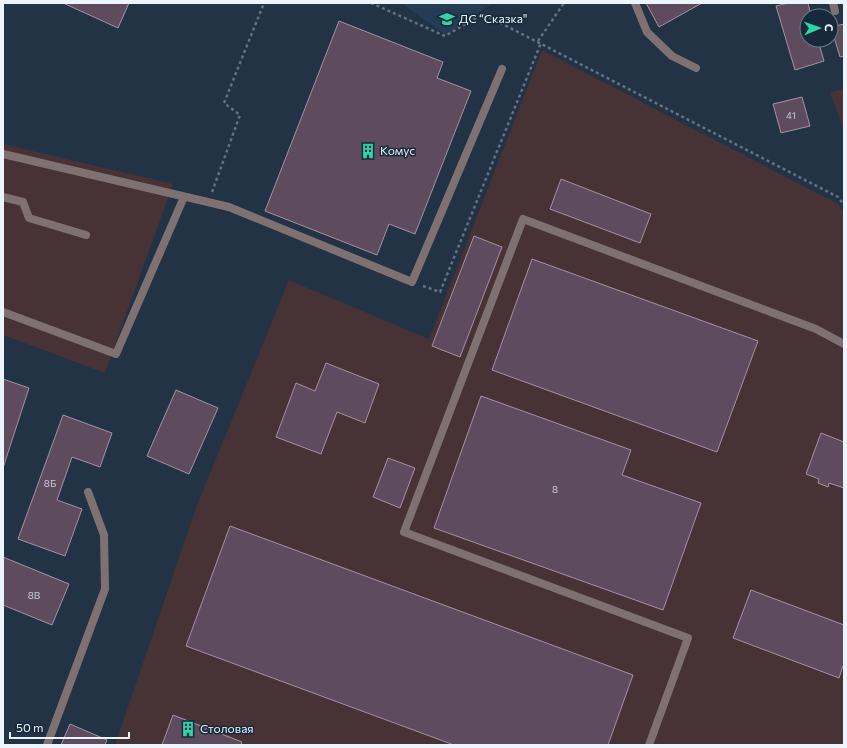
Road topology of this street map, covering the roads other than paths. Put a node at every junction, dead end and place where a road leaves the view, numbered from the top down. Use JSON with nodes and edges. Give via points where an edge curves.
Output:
{"nodes":[{"id":1,"x":635,"y":3,"type":"edge"},
{"id":2,"x":696,"y":68,"type":"dead end"},
{"id":3,"x":502,"y":69,"type":"dead end"},
{"id":4,"x":3,"y":154,"type":"edge"},
{"id":5,"x":3,"y":197,"type":"edge"},
{"id":6,"x":184,"y":197,"type":"junction"},
{"id":7,"x":86,"y":235,"type":"dead end"},
{"id":8,"x":3,"y":312,"type":"edge"},
{"id":9,"x":844,"y":344,"type":"edge"},
{"id":10,"x":88,"y":492,"type":"dead end"},
{"id":11,"x":47,"y":745,"type":"edge"},
{"id":12,"x":649,"y":745,"type":"edge"}],
"edges":[{"from":1,"to":2,"type":"lane","via":[[647,32],[672,56]]},
{"from":3,"to":6,"type":"lane","via":[[412,282],[229,207]]},
{"from":4,"to":6,"type":"lane"},
{"from":5,"to":7,"type":"lane","via":[[24,202],[29,218]]},
{"from":6,"to":8,"type":"lane","via":[[116,354]]},
{"from":9,"to":12,"type":"lane","via":[[816,329],[522,219],[404,532],[688,638]]},
{"from":10,"to":11,"type":"lane","via":[[104,535],[105,589]]}]}
